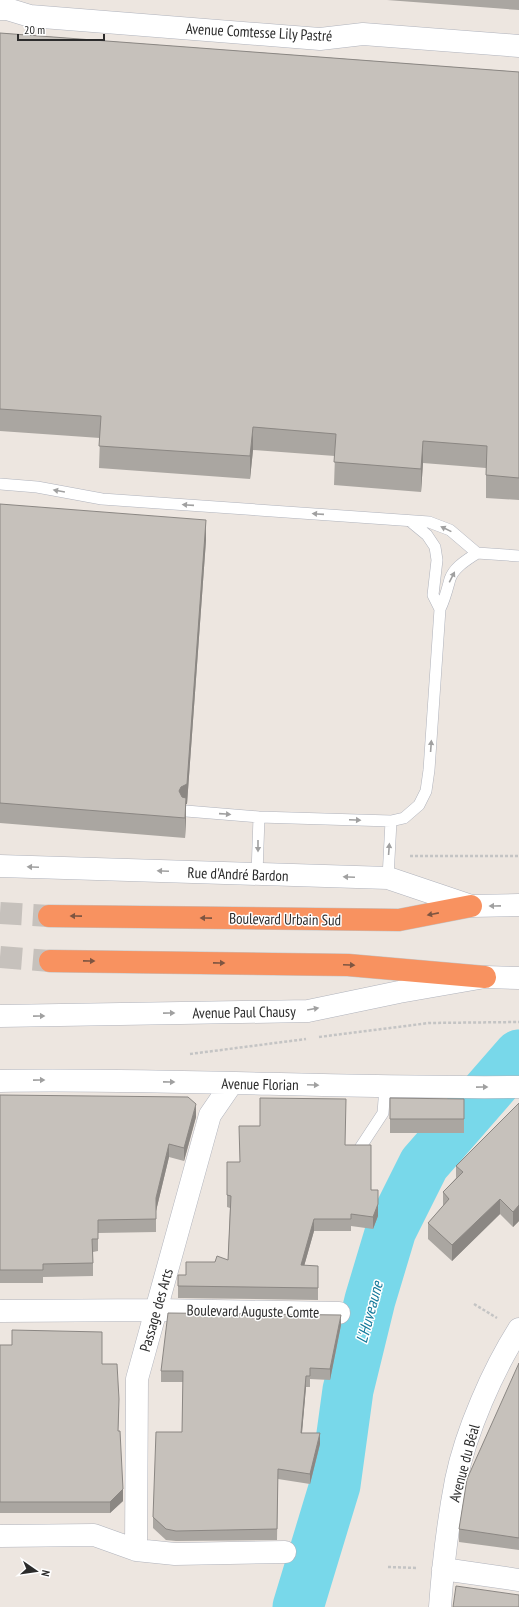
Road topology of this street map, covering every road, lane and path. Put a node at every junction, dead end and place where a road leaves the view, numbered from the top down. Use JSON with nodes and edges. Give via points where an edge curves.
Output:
{"nodes":[{"id":1,"x":0,"y":9,"type":"edge"},
{"id":2,"x":519,"y":46,"type":"edge"},
{"id":3,"x":0,"y":484,"type":"edge"},
{"id":4,"x":410,"y":520,"type":"junction"},
{"id":5,"x":477,"y":553,"type":"junction"},
{"id":6,"x":519,"y":556,"type":"edge"},
{"id":7,"x":440,"y":609,"type":"junction"},
{"id":8,"x":186,"y":811,"type":"edge"},
{"id":9,"x":259,"y":817,"type":"junction"},
{"id":10,"x":391,"y":821,"type":"junction"},
{"id":11,"x":0,"y":866,"type":"edge"},
{"id":12,"x":257,"y":874,"type":"junction"},
{"id":13,"x":388,"y":878,"type":"junction"},
{"id":14,"x":519,"y":905,"type":"edge"},
{"id":15,"x":471,"y":906,"type":"junction"},
{"id":16,"x":49,"y":916,"type":"tunnel mouth"},
{"id":17,"x":50,"y":960,"type":"tunnel mouth"},
{"id":18,"x":485,"y":977,"type":"junction"},
{"id":19,"x":519,"y":978,"type":"edge"},
{"id":20,"x":0,"y":1016,"type":"edge"},
{"id":21,"x":519,"y":1022,"type":"edge"},
{"id":22,"x":190,"y":1054,"type":"dead end"},
{"id":23,"x":0,"y":1081,"type":"edge"},
{"id":24,"x":232,"y":1083,"type":"junction"},
{"id":25,"x":385,"y":1087,"type":"junction"},
{"id":26,"x":519,"y":1087,"type":"edge"},
{"id":27,"x":358,"y":1151,"type":"edge"},
{"id":28,"x":157,"y":1310,"type":"junction"},
{"id":29,"x":0,"y":1311,"type":"edge"},
{"id":30,"x":339,"y":1313,"type":"edge"},
{"id":31,"x":519,"y":1328,"type":"edge"},
{"id":32,"x":0,"y":1536,"type":"edge"},
{"id":33,"x":136,"y":1550,"type":"junction"},
{"id":34,"x":285,"y":1552,"type":"dead end"},
{"id":35,"x":443,"y":1569,"type":"junction"},
{"id":36,"x":519,"y":1580,"type":"edge"},
{"id":37,"x":440,"y":1607,"type":"edge"}],
"edges":[{"from":1,"to":2,"type":"street","name":"Avenue Comtesse Lily Pastré","via":[[30,16],[320,39],[363,34]]},
{"from":4,"to":3,"type":"lane","one_way":true,"via":[[102,499],[37,487]]},
{"from":5,"to":4,"type":"lane","one_way":true,"via":[[450,530],[429,522]]},
{"from":4,"to":7,"type":"lane","via":[[427,535],[435,547],[437,560],[433,595]]},
{"from":5,"to":6,"type":"lane"},
{"from":7,"to":5,"type":"lane","one_way":true,"via":[[446,599],[450,578],[459,566]]},
{"from":10,"to":7,"type":"lane","one_way":true,"via":[[404,818],[420,805],[426,791],[430,770]]},
{"from":8,"to":9,"type":"lane","one_way":true},
{"from":9,"to":10,"type":"lane","one_way":true},
{"from":9,"to":12,"type":"lane","one_way":true},
{"from":13,"to":10,"type":"lane","one_way":true},
{"from":12,"to":11,"type":"street","name":"Rue d'André Bardon","one_way":true},
{"from":13,"to":12,"type":"street","name":"Rue d'André Bardon","one_way":true},
{"from":13,"to":15,"type":"street","name":"Rue d'André Bardon"},
{"from":14,"to":15,"type":"street","name":"Boulevard Urbain Sud","one_way":true},
{"from":15,"to":16,"type":"highway","name":"Boulevard Urbain Sud","one_way":true,"via":[[399,920]]},
{"from":17,"to":18,"type":"highway","one_way":true,"via":[[348,965]]},
{"from":18,"to":19,"type":"street"},
{"from":20,"to":18,"type":"street","name":"Avenue Paul Chausy","one_way":true,"via":[[308,1011]]},
{"from":21,"to":22,"type":"path","via":[[429,1023]]},
{"from":23,"to":24,"type":"street","name":"Avenue Florian","one_way":true},
{"from":24,"to":25,"type":"street","name":"Avenue Florian","one_way":true},
{"from":24,"to":28,"type":"street","name":"Passage des Arts","via":[[210,1115]]},
{"from":25,"to":26,"type":"street","name":"Avenue Florian","one_way":true},
{"from":25,"to":27,"type":"lane","via":[[383,1113]]},
{"from":28,"to":29,"type":"street","name":"Boulevard Auguste Comte"},
{"from":28,"to":30,"type":"street","name":"Boulevard Auguste Comte"},
{"from":28,"to":33,"type":"street","name":"Passage des Arts","via":[[137,1379]]},
{"from":31,"to":35,"type":"street","name":"Avenue du Béal","via":[[485,1392],[468,1438],[456,1479]]},
{"from":32,"to":33,"type":"street","via":[[94,1534]]},
{"from":33,"to":34,"type":"street","via":[[175,1554]]},
{"from":35,"to":36,"type":"street"},
{"from":35,"to":37,"type":"street","name":"Avenue du Béal"}]}
